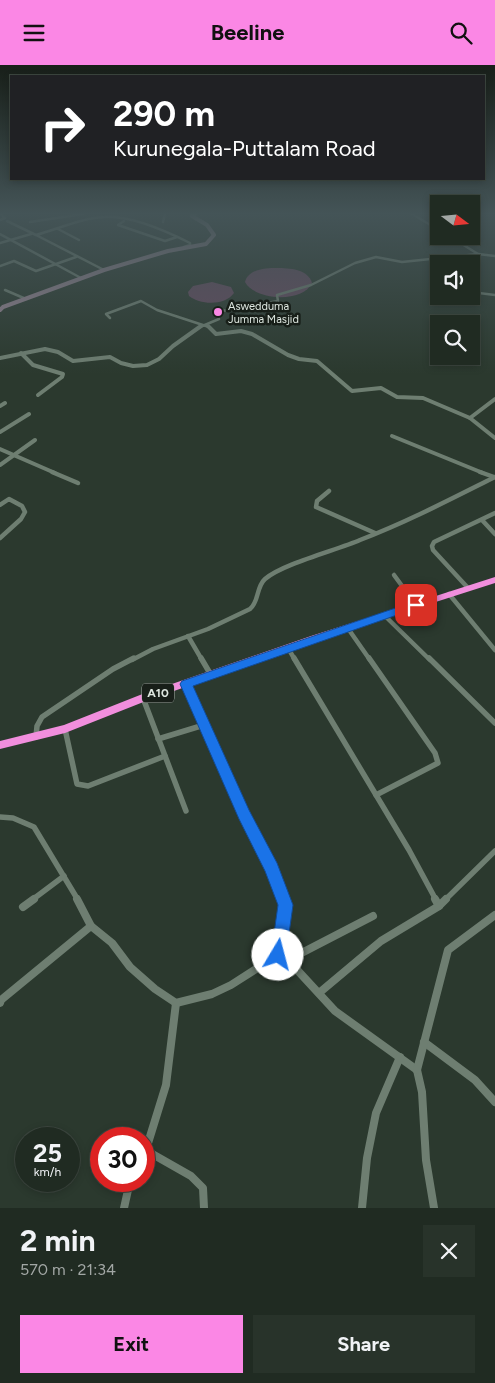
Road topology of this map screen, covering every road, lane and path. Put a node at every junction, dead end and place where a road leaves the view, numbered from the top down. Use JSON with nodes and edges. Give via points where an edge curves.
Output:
{"nodes":[{"id":1,"x":28,"y":267,"type":"edge"},
{"id":2,"x":46,"y":267,"type":"edge"},
{"id":3,"x":61,"y":267,"type":"edge"},
{"id":4,"x":98,"y":267,"type":"edge"},
{"id":5,"x":114,"y":267,"type":"edge"},
{"id":6,"x":346,"y":267,"type":"edge"},
{"id":7,"x":104,"y":270,"type":"junction"},
{"id":8,"x":81,"y":278,"type":"dead end"},
{"id":9,"x":5,"y":290,"type":"dead end"},
{"id":10,"x":480,"y":293,"type":"edge"},
{"id":11,"x":495,"y":295,"type":"edge"},
{"id":12,"x":26,"y":299,"type":"junction"},
{"id":13,"x":0,"y":310,"type":"edge"},
{"id":14,"x":110,"y":318,"type":"dead end"},
{"id":15,"x":202,"y":325,"type":"junction"},
{"id":16,"x":21,"y":353,"type":"junction"},
{"id":17,"x":0,"y":358,"type":"edge"},
{"id":18,"x":38,"y":395,"type":"dead end"},
{"id":19,"x":495,"y":399,"type":"edge"},
{"id":20,"x":5,"y":403,"type":"dead end"},
{"id":21,"x":0,"y":406,"type":"edge"},
{"id":22,"x":29,"y":414,"type":"dead end"},
{"id":23,"x":470,"y":419,"type":"junction"},
{"id":24,"x":0,"y":432,"type":"edge"},
{"id":25,"x":392,"y":436,"type":"dead end"},
{"id":26,"x":495,"y":437,"type":"edge"},
{"id":27,"x":35,"y":439,"type":"dead end"},
{"id":28,"x":0,"y":449,"type":"edge"},
{"id":29,"x":13,"y":455,"type":"junction"},
{"id":30,"x":0,"y":465,"type":"edge"},
{"id":31,"x":495,"y":477,"type":"edge"},
{"id":32,"x":78,"y":483,"type":"dead end"},
{"id":33,"x":329,"y":491,"type":"dead end"},
{"id":34,"x":0,"y":505,"type":"edge"},
{"id":35,"x":495,"y":513,"type":"edge"},
{"id":36,"x":482,"y":520,"type":"junction"},
{"id":37,"x":375,"y":533,"type":"junction"},
{"id":38,"x":495,"y":534,"type":"edge"},
{"id":39,"x":0,"y":537,"type":"edge"},
{"id":40,"x":394,"y":575,"type":"dead end"},
{"id":41,"x":495,"y":579,"type":"edge"},
{"id":42,"x":468,"y":588,"type":"junction"},
{"id":43,"x":449,"y":594,"type":"junction"},
{"id":44,"x":416,"y":605,"type":"junction"},
{"id":45,"x":384,"y":615,"type":"junction"},
{"id":46,"x":347,"y":627,"type":"junction"},
{"id":47,"x":188,"y":636,"type":"junction"},
{"id":48,"x":288,"y":648,"type":"junction"},
{"id":49,"x":495,"y":650,"type":"edge"},
{"id":50,"x":210,"y":675,"type":"junction"},
{"id":51,"x":186,"y":684,"type":"junction"},
{"id":52,"x":143,"y":698,"type":"junction"},
{"id":53,"x":495,"y":723,"type":"edge"},
{"id":54,"x":204,"y":725,"type":"junction"},
{"id":55,"x":64,"y":729,"type":"junction"},
{"id":56,"x":36,"y":737,"type":"junction"},
{"id":57,"x":158,"y":739,"type":"junction"},
{"id":58,"x":0,"y":745,"type":"edge"},
{"id":59,"x":165,"y":755,"type":"junction"},
{"id":60,"x":376,"y":795,"type":"junction"},
{"id":61,"x":186,"y":811,"type":"dead end"},
{"id":62,"x":0,"y":817,"type":"edge"},
{"id":63,"x":495,"y":851,"type":"edge"},
{"id":64,"x":64,"y":876,"type":"junction"},
{"id":65,"x":439,"y":906,"type":"junction"},
{"id":66,"x":23,"y":907,"type":"dead end"},
{"id":67,"x":495,"y":915,"type":"edge"},
{"id":68,"x":373,"y":916,"type":"dead end"},
{"id":69,"x":91,"y":926,"type":"junction"},
{"id":70,"x":278,"y":955,"type":"junction"},
{"id":71,"x":288,"y":960,"type":"junction"},
{"id":72,"x":319,"y":993,"type":"junction"},
{"id":73,"x":0,"y":1003,"type":"edge"},
{"id":74,"x":176,"y":1003,"type":"junction"},
{"id":75,"x":424,"y":1042,"type":"junction"},
{"id":76,"x":400,"y":1057,"type":"junction"},
{"id":77,"x":417,"y":1070,"type":"junction"},
{"id":78,"x":495,"y":1102,"type":"edge"},
{"id":79,"x":153,"y":1127,"type":"edge"},
{"id":80,"x":155,"y":1158,"type":"edge"},
{"id":81,"x":128,"y":1192,"type":"edge"},
{"id":82,"x":124,"y":1208,"type":"edge"},
{"id":83,"x":204,"y":1208,"type":"edge"},
{"id":84,"x":362,"y":1208,"type":"edge"},
{"id":85,"x":434,"y":1208,"type":"edge"}],
"edges":[{"from":1,"to":2,"type":"street","via":[[36,271]]},
{"from":3,"to":8,"type":"street"},
{"from":4,"to":7,"type":"street"},
{"from":5,"to":7,"type":"street"},
{"from":6,"to":15,"type":"street","via":[[310,285],[277,295],[278,301],[216,312],[219,319]]},
{"from":7,"to":12,"type":"street"},
{"from":9,"to":12,"type":"street"},
{"from":10,"to":11,"type":"street"},
{"from":12,"to":13,"type":"street"},
{"from":14,"to":15,"type":"street","via":[[106,313],[141,301],[157,310]]},
{"from":15,"to":16,"type":"street","via":[[147,365],[133,366],[110,357],[73,361],[45,349]]},
{"from":15,"to":23,"type":"street","via":[[216,334],[242,331],[252,334],[288,355],[317,361],[352,391],[381,388],[397,397],[424,399]]},
{"from":16,"to":17,"type":"street"},
{"from":16,"to":18,"type":"street","via":[[33,365],[63,374]]},
{"from":19,"to":23,"type":"street"},
{"from":20,"to":21,"type":"street"},
{"from":22,"to":24,"type":"street"},
{"from":23,"to":26,"type":"street"},
{"from":25,"to":31,"type":"street"},
{"from":27,"to":29,"type":"street"},
{"from":28,"to":29,"type":"street"},
{"from":29,"to":30,"type":"street"},
{"from":29,"to":32,"type":"street"},
{"from":31,"to":37,"type":"street","via":[[445,504]]},
{"from":33,"to":37,"type":"street","via":[[317,501],[316,507]]},
{"from":34,"to":39,"type":"street","via":[[9,499],[22,506],[25,512]]},
{"from":35,"to":36,"type":"street"},
{"from":36,"to":38,"type":"street"},
{"from":36,"to":42,"type":"street","via":[[434,542],[432,546]]},
{"from":37,"to":47,"type":"street","via":[[278,571],[264,580],[250,609]]},
{"from":40,"to":44,"type":"street"},
{"from":41,"to":42,"type":"highway","number":"A10"},
{"from":42,"to":43,"type":"highway","number":"A10"},
{"from":43,"to":44,"type":"highway","number":"A10"},
{"from":43,"to":49,"type":"street"},
{"from":44,"to":45,"type":"highway","number":"A10"},
{"from":45,"to":46,"type":"highway","number":"A10"},
{"from":45,"to":53,"type":"street"},
{"from":46,"to":48,"type":"highway","number":"A10"},
{"from":46,"to":60,"type":"street","via":[[438,763]]},
{"from":47,"to":50,"type":"street"},
{"from":47,"to":56,"type":"street","via":[[153,649],[98,678],[42,717]]},
{"from":48,"to":50,"type":"highway","number":"A10"},
{"from":48,"to":60,"type":"street"},
{"from":50,"to":51,"type":"highway","number":"A10"},
{"from":51,"to":52,"type":"highway","number":"A10"},
{"from":51,"to":54,"type":"street"},
{"from":52,"to":55,"type":"highway","number":"A10"},
{"from":52,"to":57,"type":"street"},
{"from":54,"to":57,"type":"street"},
{"from":54,"to":70,"type":"street","via":[[272,868],[286,905]]},
{"from":55,"to":56,"type":"highway","number":"A10"},
{"from":55,"to":59,"type":"street","via":[[77,784],[88,787]]},
{"from":56,"to":58,"type":"highway","number":"A10"},
{"from":57,"to":59,"type":"street"},
{"from":59,"to":61,"type":"street"},
{"from":60,"to":65,"type":"street"},
{"from":62,"to":64,"type":"street","via":[[13,818],[34,827]]},
{"from":63,"to":65,"type":"street"},
{"from":64,"to":66,"type":"street"},
{"from":64,"to":69,"type":"street"},
{"from":65,"to":72,"type":"street","via":[[381,941]]},
{"from":67,"to":75,"type":"street","via":[[448,950]]},
{"from":68,"to":71,"type":"street"},
{"from":69,"to":73,"type":"street"},
{"from":69,"to":74,"type":"street","via":[[112,943],[130,967]]},
{"from":70,"to":71,"type":"street"},
{"from":70,"to":74,"type":"street","via":[[232,985]]},
{"from":71,"to":72,"type":"street"},
{"from":72,"to":76,"type":"street","via":[[336,1011]]},
{"from":74,"to":79,"type":"street","via":[[166,1085]]},
{"from":75,"to":77,"type":"street"},
{"from":75,"to":78,"type":"street","via":[[476,1080]]},
{"from":76,"to":77,"type":"street"},
{"from":76,"to":84,"type":"street","via":[[376,1113]]},
{"from":77,"to":85,"type":"street","via":[[421,1081],[423,1133]]},
{"from":80,"to":83,"type":"street","via":[[191,1177],[203,1188]]},
{"from":81,"to":82,"type":"street"}]}
